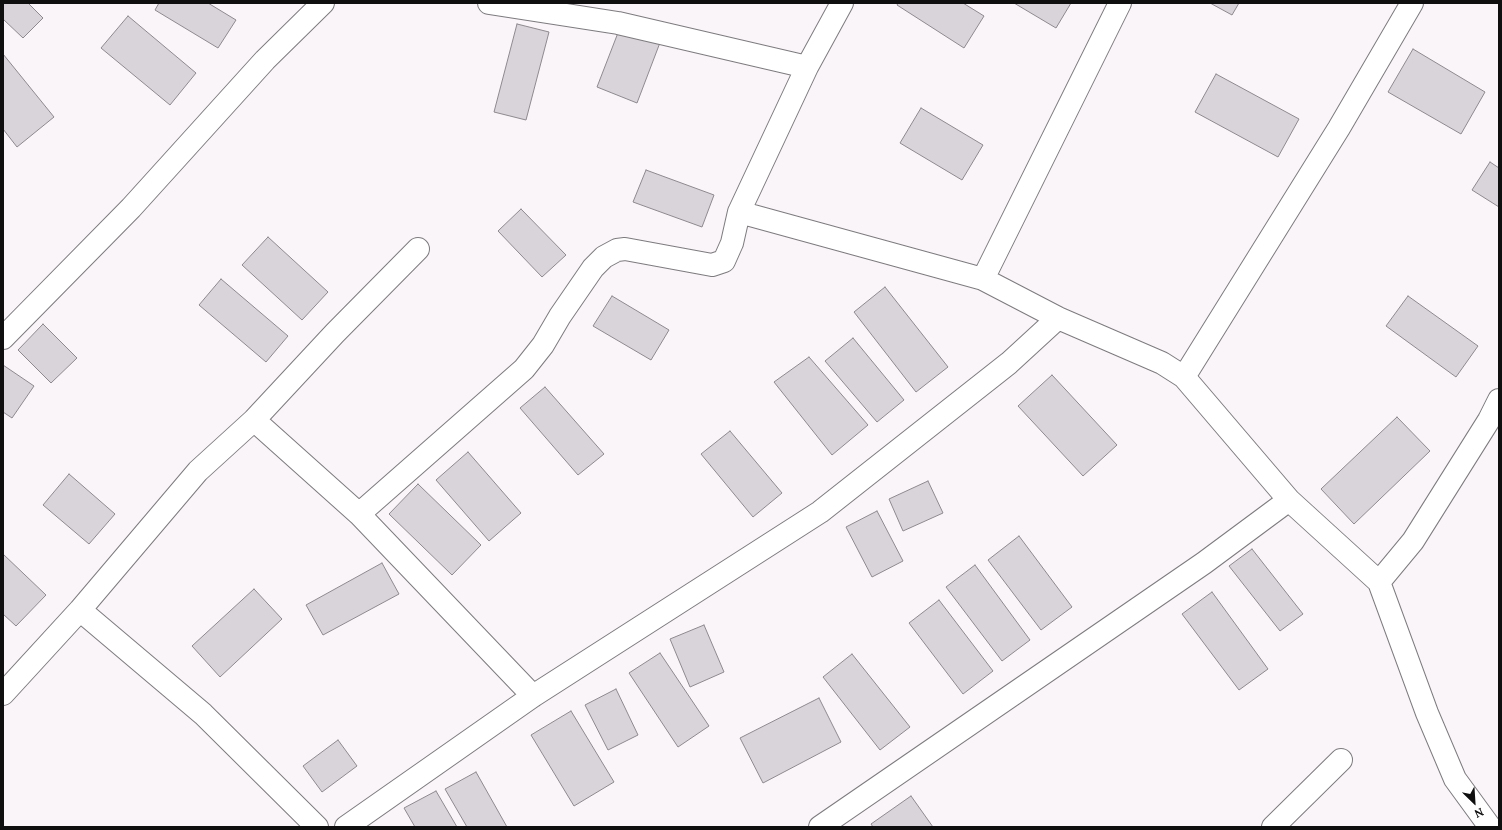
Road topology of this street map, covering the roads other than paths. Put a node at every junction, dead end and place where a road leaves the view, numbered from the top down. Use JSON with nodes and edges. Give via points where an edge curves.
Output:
{"nodes":[{"id":1,"x":323,"y":3,"type":"edge"},
{"id":2,"x":489,"y":3,"type":"edge"},
{"id":3,"x":842,"y":3,"type":"edge"},
{"id":4,"x":1120,"y":3,"type":"edge"},
{"id":5,"x":1412,"y":3,"type":"edge"},
{"id":6,"x":807,"y":67,"type":"junction"},
{"id":7,"x":739,"y":212,"type":"junction"},
{"id":8,"x":418,"y":249,"type":"dead end"},
{"id":9,"x":983,"y":279,"type":"junction"},
{"id":10,"x":1058,"y":318,"type":"junction"},
{"id":11,"x":3,"y":338,"type":"edge"},
{"id":12,"x":1184,"y":377,"type":"junction"},
{"id":13,"x":1499,"y":400,"type":"edge"},
{"id":14,"x":254,"y":420,"type":"junction"},
{"id":15,"x":1289,"y":500,"type":"junction"},
{"id":16,"x":359,"y":514,"type":"junction"},
{"id":17,"x":1379,"y":582,"type":"junction"},
{"id":18,"x":80,"y":610,"type":"junction"},
{"id":19,"x":3,"y":694,"type":"edge"},
{"id":20,"x":533,"y":696,"type":"junction"},
{"id":21,"x":1341,"y":760,"type":"dead end"},
{"id":22,"x":317,"y":827,"type":"edge"},
{"id":23,"x":346,"y":827,"type":"edge"},
{"id":24,"x":820,"y":827,"type":"edge"},
{"id":25,"x":1273,"y":827,"type":"edge"},
{"id":26,"x":1490,"y":827,"type":"edge"}],
"edges":[{"from":1,"to":11,"type":"street","via":[[265,60],[131,208]]},
{"from":2,"to":6,"type":"street","via":[[618,23]]},
{"from":3,"to":6,"type":"street"},
{"from":4,"to":9,"type":"street"},
{"from":5,"to":12,"type":"street","via":[[1339,128]]},
{"from":6,"to":7,"type":"street"},
{"from":7,"to":9,"type":"street"},
{"from":7,"to":16,"type":"street","via":[[732,243],[724,261],[712,265],[625,248],[604,257],[593,268],[543,345],[524,369]]},
{"from":8,"to":14,"type":"street"},
{"from":9,"to":10,"type":"street"},
{"from":10,"to":12,"type":"street","via":[[1162,363]]},
{"from":10,"to":20,"type":"street","via":[[1009,363],[820,512]]},
{"from":12,"to":15,"type":"street"},
{"from":13,"to":17,"type":"street","via":[[1413,541]]},
{"from":14,"to":16,"type":"street"},
{"from":14,"to":18,"type":"street","via":[[198,471]]},
{"from":15,"to":17,"type":"street"},
{"from":15,"to":24,"type":"street","via":[[1204,563]]},
{"from":16,"to":20,"type":"street"},
{"from":17,"to":26,"type":"street","via":[[1427,713],[1455,780]]},
{"from":18,"to":19,"type":"street"},
{"from":18,"to":22,"type":"street","via":[[203,714]]},
{"from":20,"to":23,"type":"street"},
{"from":21,"to":25,"type":"street"}]}
